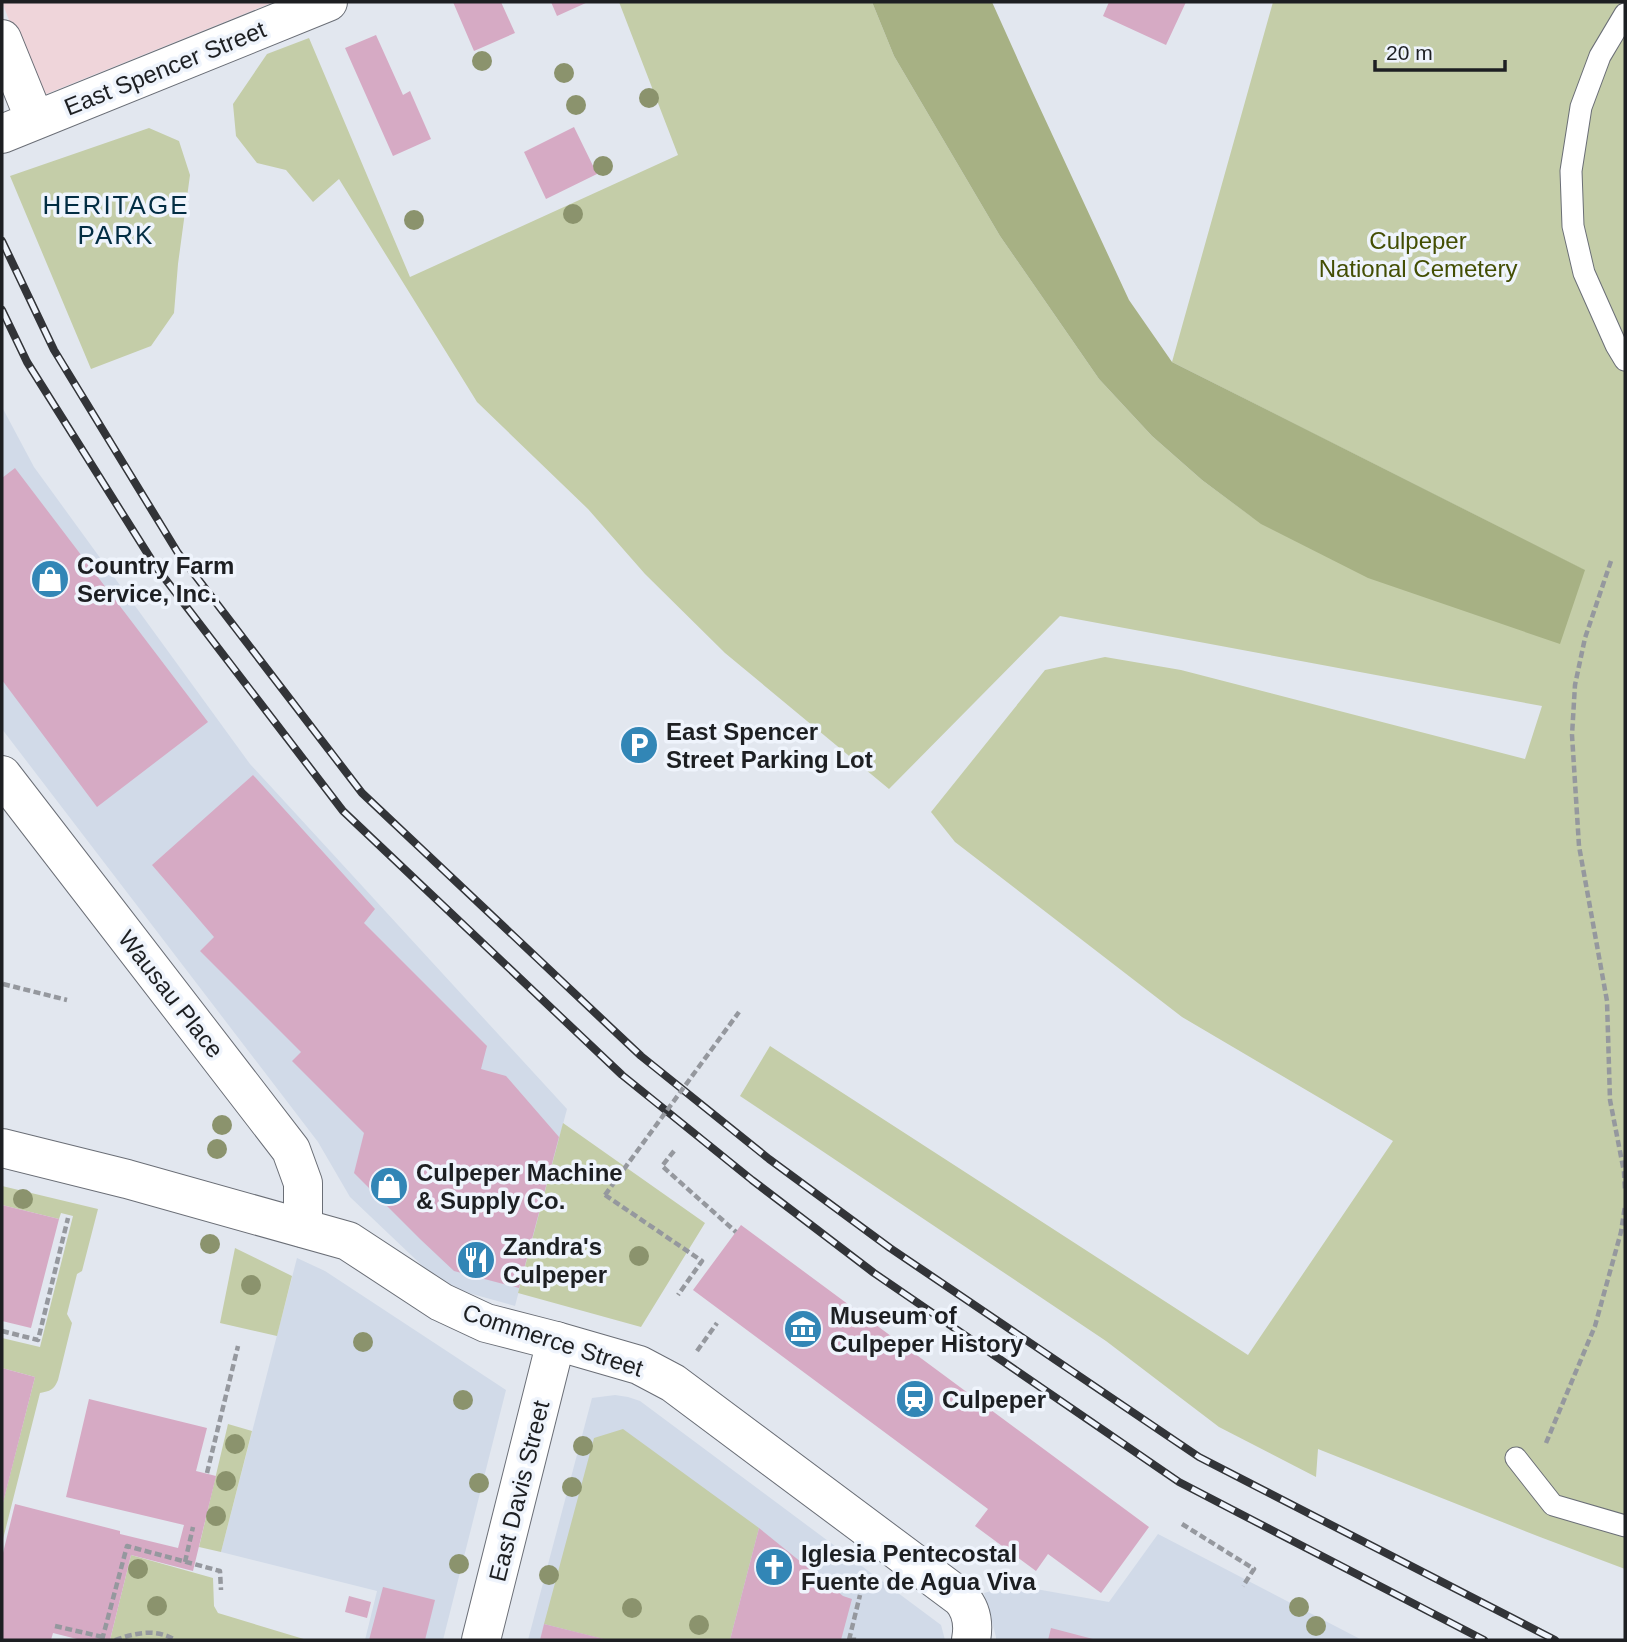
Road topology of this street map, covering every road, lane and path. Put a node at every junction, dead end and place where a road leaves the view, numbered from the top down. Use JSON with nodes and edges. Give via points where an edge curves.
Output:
{"nodes":[{"id":1,"x":328,"y":2,"type":"edge"},
{"id":2,"x":1625,"y":13,"type":"edge"},
{"id":3,"x":2,"y":39,"type":"edge"},
{"id":4,"x":18,"y":127,"type":"edge"},
{"id":5,"x":1625,"y":360,"type":"edge"},
{"id":6,"x":1611,"y":561,"type":"dead end"},
{"id":7,"x":2,"y":775,"type":"edge"},
{"id":8,"x":4,"y":984,"type":"dead end"},
{"id":9,"x":67,"y":1000,"type":"dead end"},
{"id":10,"x":739,"y":1012,"type":"dead end"},
{"id":11,"x":2,"y":1148,"type":"edge"},
{"id":12,"x":674,"y":1151,"type":"dead end"},
{"id":13,"x":1625,"y":1190,"type":"edge"},
{"id":14,"x":1625,"y":1206,"type":"edge"},
{"id":15,"x":68,"y":1219,"type":"dead end"},
{"id":16,"x":303,"y":1228,"type":"junction"},
{"id":17,"x":736,"y":1232,"type":"dead end"},
{"id":18,"x":678,"y":1295,"type":"dead end"},
{"id":19,"x":2,"y":1331,"type":"edge"},
{"id":20,"x":556,"y":1341,"type":"junction"},
{"id":21,"x":238,"y":1346,"type":"dead end"},
{"id":22,"x":1516,"y":1458,"type":"dead end"},
{"id":23,"x":207,"y":1473,"type":"dead end"},
{"id":24,"x":1533,"y":1480,"type":"junction"},
{"id":25,"x":1182,"y":1524,"type":"dead end"},
{"id":26,"x":1625,"y":1526,"type":"edge"},
{"id":27,"x":192,"y":1527,"type":"dead end"},
{"id":28,"x":185,"y":1562,"type":"junction"},
{"id":29,"x":1243,"y":1586,"type":"dead end"},
{"id":30,"x":221,"y":1590,"type":"dead end"},
{"id":31,"x":860,"y":1595,"type":"dead end"},
{"id":32,"x":55,"y":1626,"type":"dead end"},
{"id":33,"x":971,"y":1626,"type":"edge"},
{"id":34,"x":102,"y":1638,"type":"edge"},
{"id":35,"x":849,"y":1639,"type":"edge"},
{"id":36,"x":115,"y":1640,"type":"edge"},
{"id":37,"x":175,"y":1640,"type":"edge"},
{"id":38,"x":481,"y":1640,"type":"edge"},
{"id":39,"x":859,"y":1640,"type":"edge"}],
"edges":[{"from":1,"to":4,"type":"street","name":"East Spencer Street"},
{"from":2,"to":5,"type":"lane","via":[[1600,55],[1581,107],[1571,171],[1573,226],[1584,273]]},
{"from":3,"to":4,"type":"street"},
{"from":6,"to":13,"type":"path","via":[[1585,638],[1575,685],[1572,735],[1578,846],[1608,1001],[1610,1100]]},
{"from":7,"to":16,"type":"street","name":"Wausau Place","via":[[291,1150],[303,1183]]},
{"from":8,"to":9,"type":"path"},
{"from":10,"to":18,"type":"path","bridge":true,"via":[[605,1195],[702,1261]]},
{"from":11,"to":16,"type":"street","name":"Commerce Street"},
{"from":12,"to":17,"type":"path","via":[[662,1166]]},
{"from":14,"to":24,"type":"path","via":[[1595,1326]]},
{"from":15,"to":19,"type":"path","via":[[38,1340]]},
{"from":16,"to":20,"type":"street","name":"Commerce Street","via":[[348,1241],[441,1302],[486,1323]]},
{"from":20,"to":33,"type":"street","name":"Commerce Street","via":[[639,1365],[673,1383],[961,1598],[967,1604]]},
{"from":20,"to":38,"type":"street","name":"East Davis Street"},
{"from":21,"to":23,"type":"path"},
{"from":22,"to":24,"type":"lane"},
{"from":24,"to":26,"type":"lane","via":[[1553,1505]]},
{"from":25,"to":29,"type":"path","via":[[1254,1569]]},
{"from":27,"to":28,"type":"path"},
{"from":28,"to":30,"type":"path","via":[[220,1571]]},
{"from":28,"to":34,"type":"path","via":[[127,1546]]},
{"from":31,"to":35,"type":"path"},
{"from":32,"to":34,"type":"path"},
{"from":35,"to":39,"type":"path"},
{"from":36,"to":37,"type":"path","via":[[156,1632]]}]}
